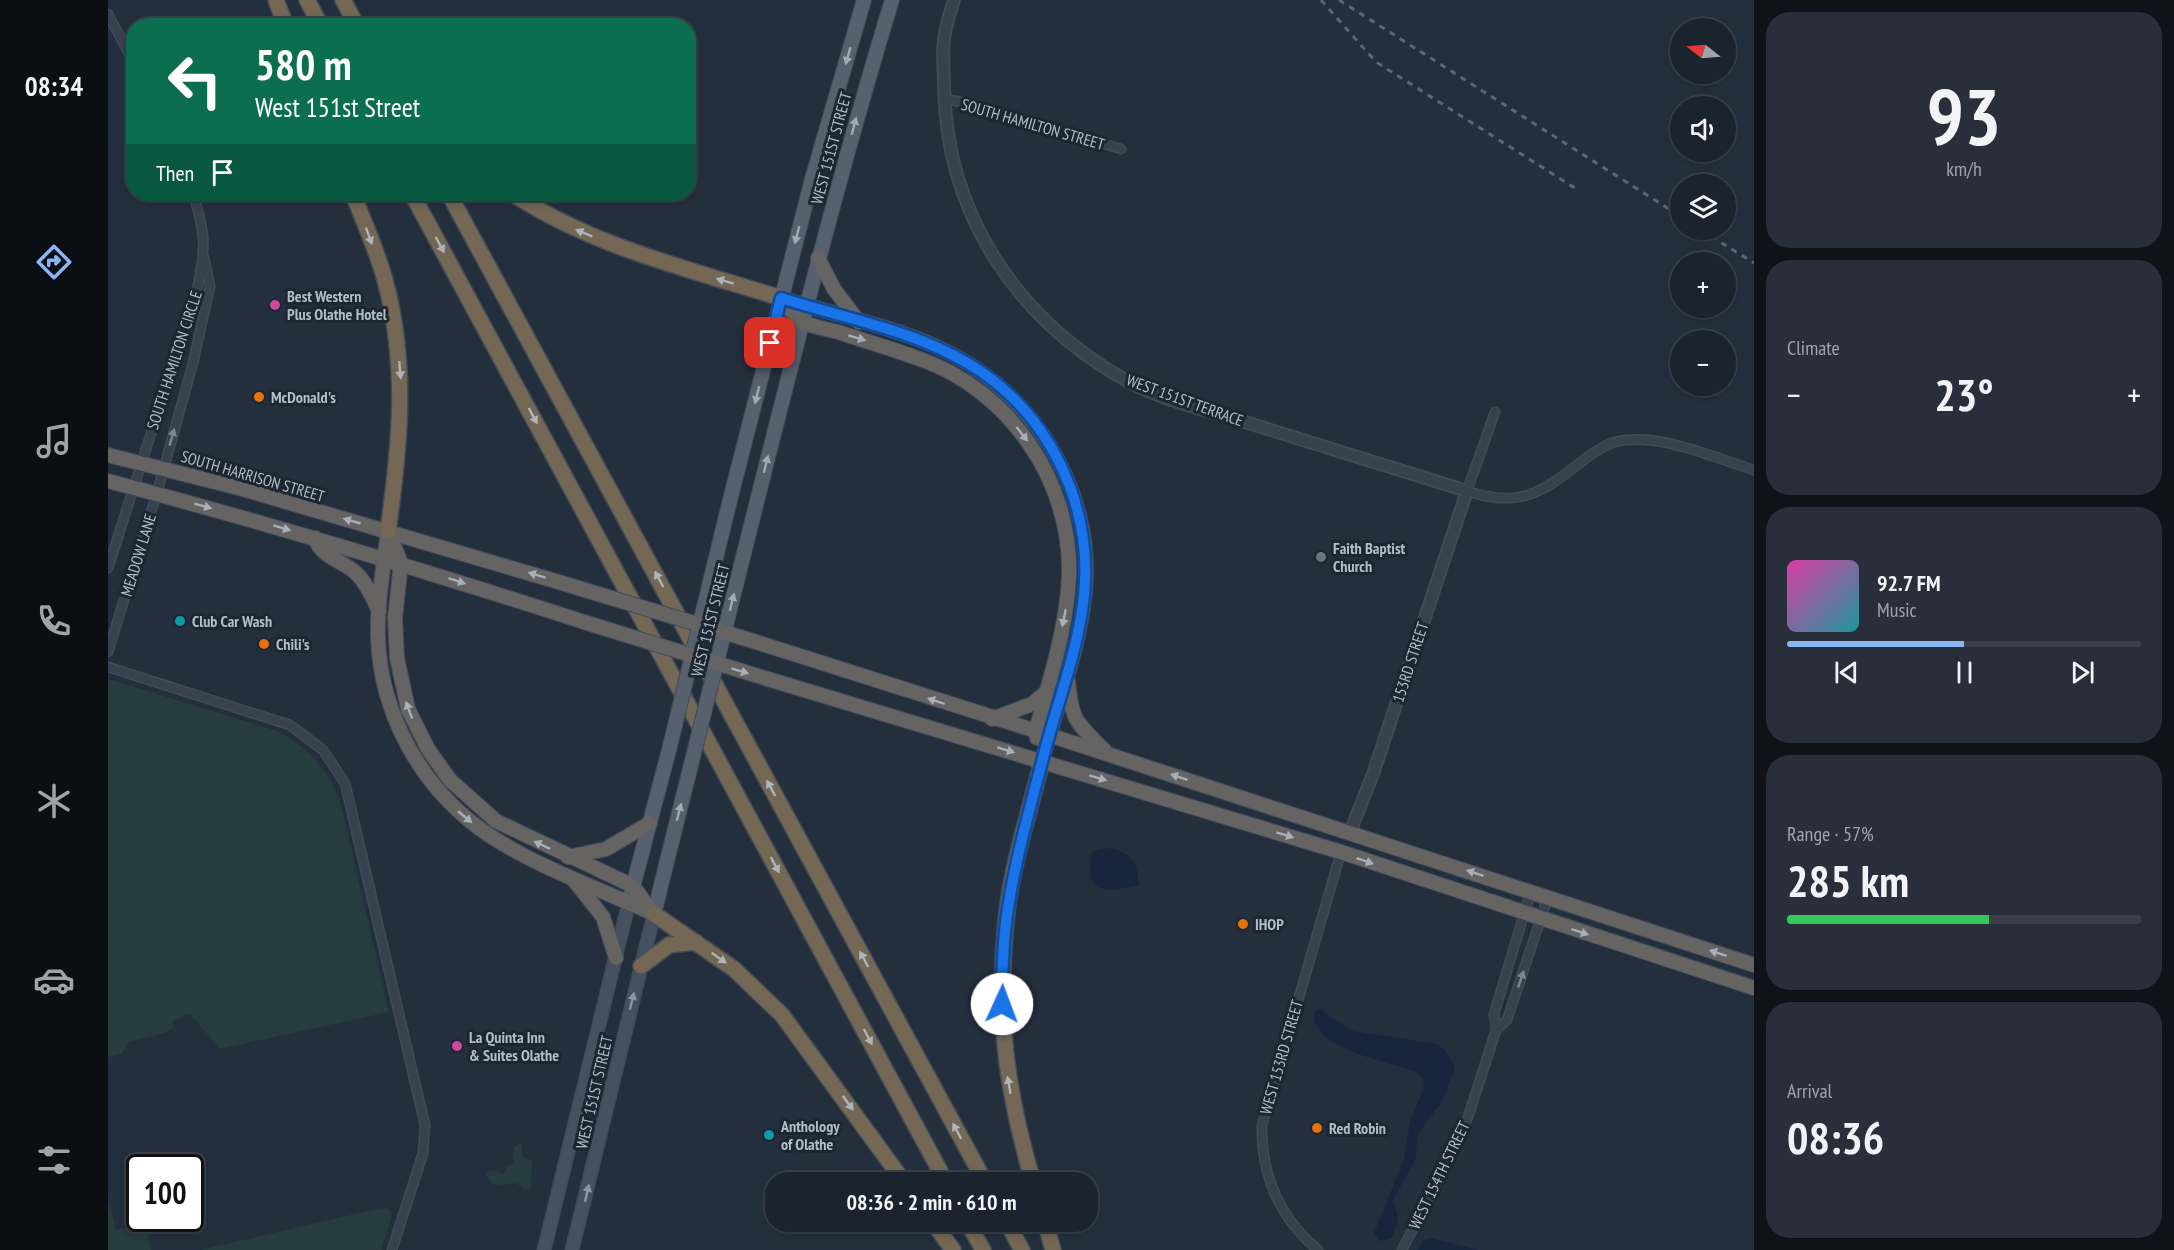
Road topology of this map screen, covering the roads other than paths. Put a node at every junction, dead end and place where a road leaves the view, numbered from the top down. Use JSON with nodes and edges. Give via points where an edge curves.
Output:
{"nodes":[{"id":1,"x":276,"y":0,"type":"edge"},
{"id":2,"x":307,"y":0,"type":"edge"},
{"id":3,"x":343,"y":0,"type":"edge"},
{"id":4,"x":864,"y":0,"type":"edge"},
{"id":5,"x":892,"y":0,"type":"edge"},
{"id":6,"x":954,"y":0,"type":"edge"},
{"id":7,"x":108,"y":14,"type":"edge"},
{"id":8,"x":283,"y":18,"type":"edge"},
{"id":9,"x":317,"y":18,"type":"edge"},
{"id":10,"x":354,"y":18,"type":"edge"},
{"id":11,"x":126,"y":48,"type":"edge"},
{"id":12,"x":945,"y":99,"type":"junction"},
{"id":13,"x":1121,"y":149,"type":"dead end"},
{"id":14,"x":195,"y":201,"type":"edge"},
{"id":15,"x":356,"y":201,"type":"edge"},
{"id":16,"x":416,"y":201,"type":"edge"},
{"id":17,"x":453,"y":201,"type":"edge"},
{"id":18,"x":525,"y":201,"type":"edge"},
{"id":19,"x":204,"y":257,"type":"junction"},
{"id":20,"x":818,"y":258,"type":"junction"},
{"id":21,"x":781,"y":298,"type":"junction"},
{"id":22,"x":806,"y":306,"type":"junction"},
{"id":23,"x":801,"y":321,"type":"junction"},
{"id":24,"x":859,"y":322,"type":"junction"},
{"id":25,"x":1496,"y":412,"type":"dead end"},
{"id":26,"x":108,"y":456,"type":"edge"},
{"id":27,"x":140,"y":463,"type":"junction"},
{"id":28,"x":163,"y":468,"type":"junction"},
{"id":29,"x":1754,"y":471,"type":"edge"},
{"id":30,"x":108,"y":481,"type":"edge"},
{"id":31,"x":132,"y":488,"type":"junction"},
{"id":32,"x":1467,"y":492,"type":"junction"},
{"id":33,"x":157,"y":493,"type":"junction"},
{"id":34,"x":388,"y":531,"type":"junction"},
{"id":35,"x":315,"y":538,"type":"junction"},
{"id":36,"x":385,"y":559,"type":"junction"},
{"id":37,"x":401,"y":563,"type":"junction"},
{"id":38,"x":108,"y":568,"type":"edge"},
{"id":39,"x":380,"y":611,"type":"junction"},
{"id":40,"x":108,"y":652,"type":"edge"},
{"id":41,"x":108,"y":668,"type":"edge"},
{"id":42,"x":1067,"y":679,"type":"junction"},
{"id":43,"x":1045,"y":693,"type":"junction"},
{"id":44,"x":992,"y":719,"type":"junction"},
{"id":45,"x":1042,"y":733,"type":"junction"},
{"id":46,"x":1108,"y":754,"type":"junction"},
{"id":47,"x":1042,"y":761,"type":"junction"},
{"id":48,"x":650,"y":823,"type":"junction"},
{"id":49,"x":1350,"y":832,"type":"junction"},
{"id":50,"x":1341,"y":852,"type":"junction"},
{"id":51,"x":568,"y":856,"type":"junction"},
{"id":52,"x":570,"y":875,"type":"junction"},
{"id":53,"x":633,"y":886,"type":"junction"},
{"id":54,"x":1531,"y":891,"type":"junction"},
{"id":55,"x":1548,"y":897,"type":"junction"},
{"id":56,"x":629,"y":903,"type":"junction"},
{"id":57,"x":1524,"y":913,"type":"junction"},
{"id":58,"x":654,"y":914,"type":"junction"},
{"id":59,"x":1541,"y":919,"type":"junction"},
{"id":60,"x":696,"y":942,"type":"junction"},
{"id":61,"x":616,"y":958,"type":"junction"},
{"id":62,"x":1754,"y":965,"type":"edge"},
{"id":63,"x":641,"y":966,"type":"junction"},
{"id":64,"x":1754,"y":988,"type":"edge"},
{"id":65,"x":1496,"y":1030,"type":"junction"},
{"id":66,"x":897,"y":1172,"type":"edge"},
{"id":67,"x":941,"y":1172,"type":"edge"},
{"id":68,"x":980,"y":1172,"type":"edge"},
{"id":69,"x":1030,"y":1172,"type":"edge"},
{"id":70,"x":940,"y":1232,"type":"edge"},
{"id":71,"x":973,"y":1232,"type":"edge"},
{"id":72,"x":1012,"y":1232,"type":"edge"},
{"id":73,"x":1048,"y":1232,"type":"edge"},
{"id":74,"x":392,"y":1250,"type":"edge"},
{"id":75,"x":544,"y":1250,"type":"edge"},
{"id":76,"x":572,"y":1250,"type":"edge"},
{"id":77,"x":953,"y":1250,"type":"edge"},
{"id":78,"x":982,"y":1250,"type":"edge"},
{"id":79,"x":1022,"y":1250,"type":"edge"},
{"id":80,"x":1053,"y":1250,"type":"edge"},
{"id":81,"x":1318,"y":1250,"type":"edge"},
{"id":82,"x":1402,"y":1250,"type":"edge"}],
"edges":[{"from":1,"to":8,"type":"highway"},
{"from":2,"to":9,"type":"highway"},
{"from":3,"to":10,"type":"highway"},
{"from":4,"to":21,"type":"main road","name":"WEST 151ST STREET","one_way":true},
{"from":20,"to":5,"type":"main road","name":"WEST 151ST STREET","one_way":true},
{"from":6,"to":12,"type":"street","name":"WEST 151ST TERRACE","via":[[944,40]]},
{"from":7,"to":11,"type":"street"},
{"from":12,"to":13,"type":"street","name":"SOUTH HAMILTON STREET"},
{"from":12,"to":32,"type":"street","name":"WEST 151ST TERRACE","via":[[950,152],[969,212],[998,264],[1033,311],[1087,357],[1132,383],[1185,404]]},
{"from":14,"to":19,"type":"street","name":"SOUTH HAMILTON CIRCLE","via":[[204,229]]},
{"from":15,"to":34,"type":"highway","one_way":true,"via":[[384,278],[398,347],[401,415]]},
{"from":16,"to":67,"type":"highway","one_way":true},
{"from":68,"to":17,"type":"highway","one_way":true},
{"from":21,"to":18,"type":"highway","one_way":true,"via":[[596,238]]},
{"from":19,"to":27,"type":"street","name":"SOUTH HAMILTON CIRCLE"},
{"from":28,"to":19,"type":"street","name":"SOUTH HAMILTON CIRCLE","one_way":true,"via":[[210,286]]},
{"from":20,"to":22,"type":"main road","name":"WEST 151ST STREET"},
{"from":20,"to":24,"type":"highway","via":[[834,289]]},
{"from":21,"to":22,"type":"highway"},
{"from":21,"to":23,"type":"highway"},
{"from":21,"to":48,"type":"main road","name":"WEST 151ST STREET","one_way":true,"bridge":true},
{"from":22,"to":23,"type":"main road","name":"WEST 151ST STREET"},
{"from":22,"to":24,"type":"highway"},
{"from":23,"to":43,"type":"highway","one_way":true,"via":[[949,371],[986,396],[1029,443],[1057,500],[1068,556],[1068,597]]},
{"from":58,"to":23,"type":"main road","name":"WEST 151ST STREET","one_way":true,"bridge":true},
{"from":24,"to":42,"type":"highway","via":[[928,343],[970,364],[1015,400],[1050,444],[1074,496],[1085,552],[1083,607]]},
{"from":25,"to":32,"type":"street"},
{"from":26,"to":27,"type":"highway","name":"SOUTH HARRISON STREET"},
{"from":27,"to":28,"type":"highway","name":"SOUTH HARRISON STREET"},
{"from":27,"to":31,"type":"street","name":"MEADOW LANE"},
{"from":28,"to":33,"type":"street","name":"SOUTH HAMILTON CIRCLE"},
{"from":34,"to":28,"type":"highway","name":"SOUTH HARRISON STREET","one_way":true},
{"from":29,"to":32,"type":"street","via":[[1640,439],[1615,442],[1590,454],[1534,494],[1509,500]]},
{"from":30,"to":31,"type":"highway"},
{"from":31,"to":33,"type":"highway"},
{"from":31,"to":38,"type":"street","name":"MEADOW LANE"},
{"from":32,"to":49,"type":"street","name":"153RD STREET"},
{"from":33,"to":35,"type":"highway","one_way":true},
{"from":33,"to":40,"type":"street","name":"MEADOW LANE"},
{"from":34,"to":36,"type":"highway"},
{"from":34,"to":37,"type":"highway"},
{"from":44,"to":34,"type":"highway","name":"SOUTH HARRISON STREET","one_way":true,"bridge":true,"via":[[753,641]]},
{"from":35,"to":36,"type":"highway"},
{"from":35,"to":39,"type":"highway","via":[[322,552],[358,575]]},
{"from":36,"to":37,"type":"highway"},
{"from":36,"to":39,"type":"highway"},
{"from":37,"to":47,"type":"highway","one_way":true,"bridge":true},
{"from":51,"to":37,"type":"highway","one_way":true,"via":[[513,831],[489,815],[450,780],[428,749],[408,709],[397,658],[395,618]]},
{"from":39,"to":52,"type":"highway","one_way":true,"via":[[381,663],[387,697],[394,720],[425,775],[446,800],[489,836]]},
{"from":41,"to":74,"type":"street","via":[[290,725],[323,750],[345,783],[424,1125],[423,1153]]},
{"from":42,"to":45,"type":"highway"},
{"from":42,"to":46,"type":"highway","via":[[1075,720]]},
{"from":43,"to":44,"type":"highway","via":[[1032,704]]},
{"from":43,"to":45,"type":"highway"},
{"from":44,"to":45,"type":"highway","name":"SOUTH HARRISON STREET"},
{"from":45,"to":46,"type":"highway","name":"SOUTH HARRISON STREET"},
{"from":45,"to":47,"type":"highway"},
{"from":49,"to":46,"type":"highway","name":"SOUTH HARRISON STREET","one_way":true},
{"from":47,"to":50,"type":"highway","one_way":true},
{"from":69,"to":47,"type":"highway","one_way":true,"via":[[1009,1088],[1002,982],[1009,900]]},
{"from":48,"to":51,"type":"highway","via":[[606,849]]},
{"from":48,"to":53,"type":"main road","name":"WEST 151ST STREET"},
{"from":54,"to":49,"type":"highway","name":"SOUTH HARRISON STREET","one_way":true},
{"from":50,"to":57,"type":"highway","one_way":true},
{"from":50,"to":81,"type":"street","name":"WEST 153RD STREET","via":[[1262,1125],[1263,1156],[1273,1191],[1283,1211]]},
{"from":51,"to":53,"type":"highway"},
{"from":52,"to":56,"type":"highway"},
{"from":52,"to":61,"type":"highway","via":[[603,917]]},
{"from":53,"to":56,"type":"main road","name":"WEST 151ST STREET"},
{"from":53,"to":58,"type":"highway"},
{"from":54,"to":55,"type":"highway","name":"SOUTH HARRISON STREET"},
{"from":54,"to":57,"type":"street","name":"WEST 154TH STREET"},
{"from":55,"to":59,"type":"street","name":"WEST 154TH STREET"},
{"from":62,"to":55,"type":"highway","name":"SOUTH HARRISON STREET","one_way":true},
{"from":56,"to":58,"type":"highway"},
{"from":56,"to":61,"type":"main road","name":"WEST 151ST STREET"},
{"from":57,"to":59,"type":"highway"},
{"from":57,"to":65,"type":"street","name":"WEST 154TH STREET","via":[[1494,1014]]},
{"from":58,"to":60,"type":"highway"},
{"from":58,"to":63,"type":"main road","name":"WEST 151ST STREET"},
{"from":59,"to":64,"type":"highway","one_way":true},
{"from":65,"to":59,"type":"street","name":"WEST 154TH STREET","one_way":true,"via":[[1507,1020]]},
{"from":60,"to":63,"type":"highway","via":[[669,945]]},
{"from":60,"to":66,"type":"highway","one_way":true,"via":[[734,969],[782,1015]]},
{"from":61,"to":75,"type":"main road","name":"WEST 151ST STREET"},
{"from":76,"to":63,"type":"main road","name":"WEST 151ST STREET","one_way":true},
{"from":65,"to":82,"type":"street","name":"WEST 154TH STREET","via":[[1457,1144]]},
{"from":70,"to":77,"type":"highway"},
{"from":71,"to":78,"type":"highway"},
{"from":72,"to":79,"type":"highway"},
{"from":73,"to":80,"type":"highway"}]}
